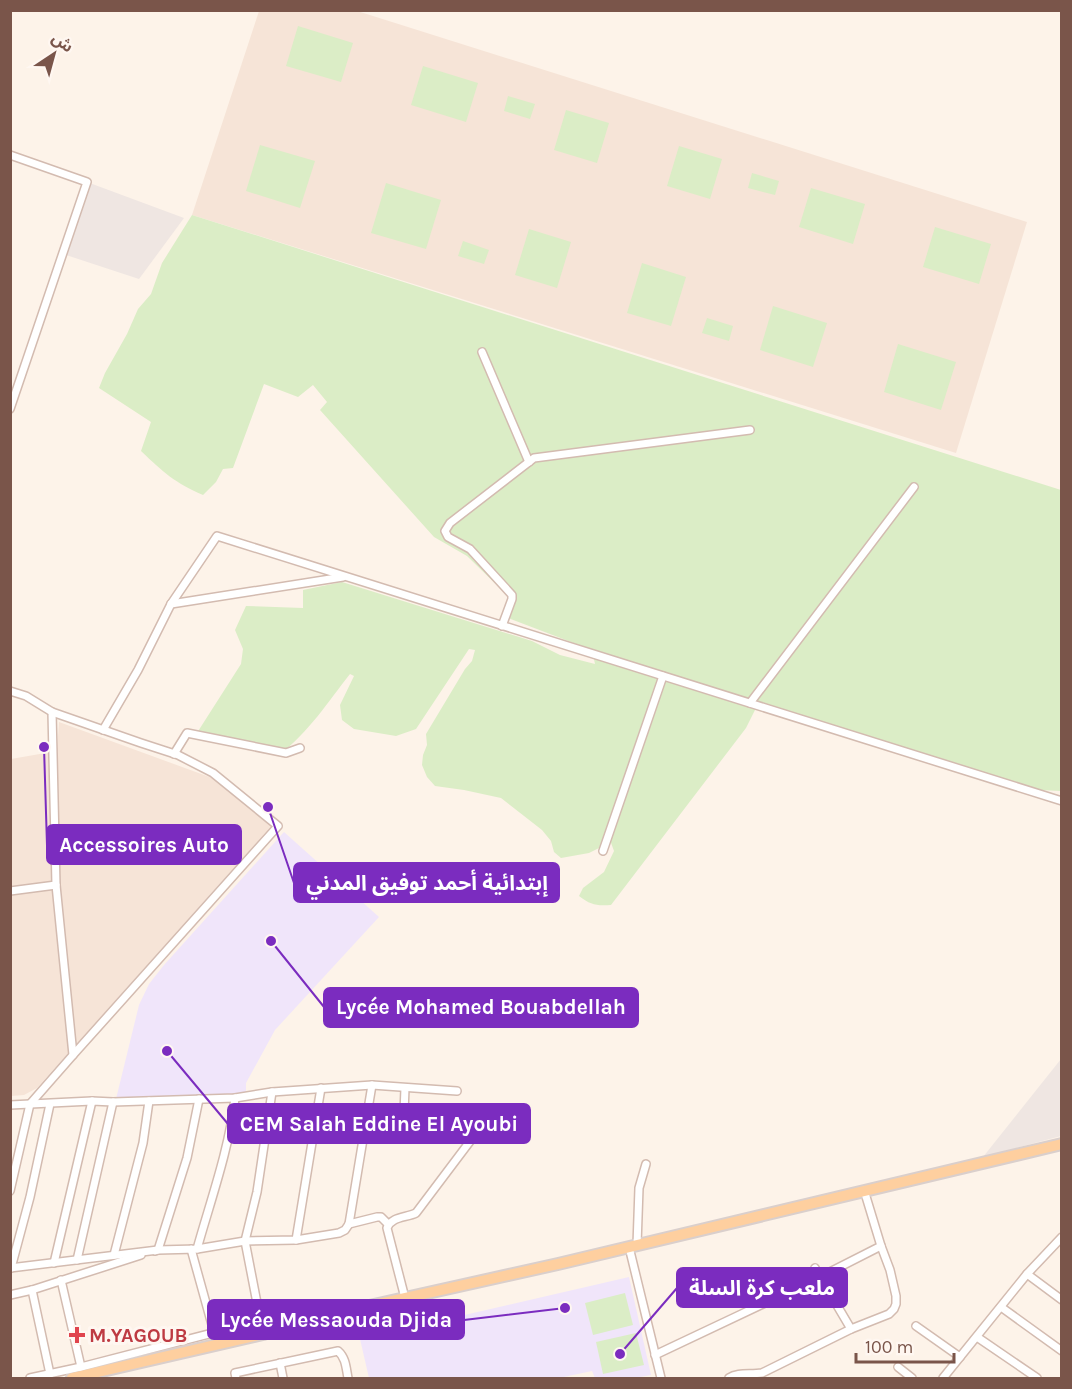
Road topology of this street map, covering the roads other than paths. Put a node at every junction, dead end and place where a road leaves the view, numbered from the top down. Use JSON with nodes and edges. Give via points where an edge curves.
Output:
{"nodes":[{"id":1,"x":10,"y":154,"type":"edge"},
{"id":2,"x":482,"y":352,"type":"dead end"},
{"id":3,"x":10,"y":409,"type":"edge"},
{"id":4,"x":750,"y":430,"type":"dead end"},
{"id":5,"x":529,"y":462,"type":"junction"},
{"id":6,"x":914,"y":487,"type":"dead end"},
{"id":7,"x":346,"y":577,"type":"junction"},
{"id":8,"x":171,"y":604,"type":"junction"},
{"id":9,"x":502,"y":626,"type":"junction"},
{"id":10,"x":663,"y":676,"type":"junction"},
{"id":11,"x":10,"y":691,"type":"edge"},
{"id":12,"x":750,"y":703,"type":"junction"},
{"id":13,"x":51,"y":712,"type":"junction"},
{"id":14,"x":103,"y":730,"type":"junction"},
{"id":15,"x":300,"y":748,"type":"dead end"},
{"id":16,"x":174,"y":754,"type":"junction"},
{"id":17,"x":1062,"y":801,"type":"edge"},
{"id":18,"x":603,"y":851,"type":"dead end"},
{"id":19,"x":56,"y":885,"type":"junction"},
{"id":20,"x":10,"y":891,"type":"edge"},
{"id":21,"x":73,"y":1055,"type":"junction"},
{"id":22,"x":372,"y":1085,"type":"junction"},
{"id":23,"x":321,"y":1088,"type":"junction"},
{"id":24,"x":405,"y":1088,"type":"junction"},
{"id":25,"x":272,"y":1092,"type":"junction"},
{"id":26,"x":457,"y":1092,"type":"dead end"},
{"id":27,"x":235,"y":1098,"type":"junction"},
{"id":28,"x":199,"y":1099,"type":"junction"},
{"id":29,"x":92,"y":1101,"type":"junction"},
{"id":30,"x":149,"y":1101,"type":"junction"},
{"id":31,"x":113,"y":1102,"type":"junction"},
{"id":32,"x":30,"y":1104,"type":"junction"},
{"id":33,"x":50,"y":1104,"type":"junction"},
{"id":34,"x":10,"y":1105,"type":"edge"},
{"id":35,"x":403,"y":1138,"type":"dead end"},
{"id":36,"x":471,"y":1140,"type":"dead end"},
{"id":37,"x":1062,"y":1144,"type":"edge"},
{"id":38,"x":646,"y":1164,"type":"dead end"},
{"id":39,"x":864,"y":1190,"type":"junction"},
{"id":40,"x":10,"y":1191,"type":"edge"},
{"id":41,"x":349,"y":1224,"type":"junction"},
{"id":42,"x":388,"y":1224,"type":"junction"},
{"id":43,"x":1061,"y":1239,"type":"edge"},
{"id":44,"x":296,"y":1240,"type":"junction"},
{"id":45,"x":245,"y":1241,"type":"junction"},
{"id":46,"x":633,"y":1246,"type":"junction"},
{"id":47,"x":881,"y":1246,"type":"junction"},
{"id":48,"x":194,"y":1249,"type":"junction"},
{"id":49,"x":158,"y":1250,"type":"junction"},
{"id":50,"x":114,"y":1255,"type":"junction"},
{"id":51,"x":77,"y":1260,"type":"junction"},
{"id":52,"x":54,"y":1263,"type":"junction"},
{"id":53,"x":11,"y":1268,"type":"edge"},
{"id":54,"x":815,"y":1268,"type":"dead end"},
{"id":55,"x":1027,"y":1274,"type":"junction"},
{"id":56,"x":820,"y":1277,"type":"junction"},
{"id":57,"x":61,"y":1280,"type":"junction"},
{"id":58,"x":32,"y":1290,"type":"junction"},
{"id":59,"x":10,"y":1295,"type":"edge"},
{"id":60,"x":405,"y":1298,"type":"junction"},
{"id":61,"x":1062,"y":1300,"type":"edge"},
{"id":62,"x":1001,"y":1307,"type":"junction"},
{"id":63,"x":260,"y":1321,"type":"junction"},
{"id":64,"x":916,"y":1326,"type":"dead end"},
{"id":65,"x":851,"y":1329,"type":"junction"},
{"id":66,"x":214,"y":1332,"type":"junction"},
{"id":67,"x":263,"y":1334,"type":"junction"},
{"id":68,"x":976,"y":1337,"type":"junction"},
{"id":69,"x":1062,"y":1351,"type":"edge"},
{"id":70,"x":655,"y":1354,"type":"junction"},
{"id":71,"x":960,"y":1357,"type":"junction"},
{"id":72,"x":280,"y":1363,"type":"junction"},
{"id":73,"x":81,"y":1367,"type":"junction"},
{"id":74,"x":898,"y":1367,"type":"dead end"},
{"id":75,"x":50,"y":1374,"type":"junction"},
{"id":76,"x":30,"y":1378,"type":"edge"},
{"id":77,"x":72,"y":1378,"type":"edge"},
{"id":78,"x":236,"y":1378,"type":"edge"},
{"id":79,"x":283,"y":1378,"type":"edge"},
{"id":80,"x":348,"y":1378,"type":"edge"},
{"id":81,"x":661,"y":1378,"type":"edge"},
{"id":82,"x":729,"y":1378,"type":"edge"},
{"id":83,"x":912,"y":1378,"type":"edge"},
{"id":84,"x":942,"y":1378,"type":"edge"},
{"id":85,"x":1037,"y":1378,"type":"edge"}],
"edges":[{"from":1,"to":3,"type":"street","via":[[87,182]]},
{"from":2,"to":5,"type":"street"},
{"from":4,"to":5,"type":"street","via":[[534,458]]},
{"from":5,"to":9,"type":"street","via":[[450,523],[445,531],[448,537],[470,549],[512,595]]},
{"from":6,"to":12,"type":"street"},
{"from":7,"to":8,"type":"street"},
{"from":7,"to":8,"type":"street","via":[[217,536]]},
{"from":7,"to":9,"type":"street"},
{"from":8,"to":14,"type":"street"},
{"from":9,"to":10,"type":"street"},
{"from":10,"to":12,"type":"street"},
{"from":10,"to":18,"type":"street"},
{"from":11,"to":13,"type":"street"},
{"from":12,"to":17,"type":"street"},
{"from":13,"to":14,"type":"street"},
{"from":13,"to":19,"type":"street"},
{"from":14,"to":16,"type":"street"},
{"from":15,"to":16,"type":"street","via":[[286,753],[187,732]]},
{"from":16,"to":21,"type":"street","via":[[213,773],[278,826]]},
{"from":19,"to":20,"type":"street"},
{"from":19,"to":21,"type":"street"},
{"from":21,"to":32,"type":"street"},
{"from":22,"to":23,"type":"street"},
{"from":22,"to":24,"type":"street"},
{"from":22,"to":41,"type":"street"},
{"from":23,"to":25,"type":"street"},
{"from":23,"to":44,"type":"street"},
{"from":24,"to":26,"type":"street"},
{"from":24,"to":35,"type":"street"},
{"from":25,"to":27,"type":"street"},
{"from":25,"to":45,"type":"street","via":[[257,1192]]},
{"from":27,"to":28,"type":"street"},
{"from":27,"to":48,"type":"street","via":[[223,1161]]},
{"from":28,"to":30,"type":"street"},
{"from":28,"to":49,"type":"street","via":[[187,1158]]},
{"from":29,"to":31,"type":"street"},
{"from":29,"to":33,"type":"street"},
{"from":29,"to":52,"type":"street"},
{"from":30,"to":31,"type":"street"},
{"from":30,"to":50,"type":"street","via":[[143,1143]]},
{"from":31,"to":51,"type":"street"},
{"from":32,"to":33,"type":"street"},
{"from":32,"to":34,"type":"street"},
{"from":32,"to":40,"type":"street"},
{"from":33,"to":53,"type":"street"},
{"from":36,"to":42,"type":"street","via":[[416,1213]]},
{"from":37,"to":39,"type":"main road"},
{"from":38,"to":46,"type":"street","via":[[639,1188]]},
{"from":39,"to":46,"type":"main road"},
{"from":39,"to":47,"type":"street"},
{"from":41,"to":42,"type":"street","via":[[377,1217]]},
{"from":41,"to":44,"type":"street","via":[[339,1233]]},
{"from":42,"to":60,"type":"street"},
{"from":43,"to":55,"type":"street"},
{"from":44,"to":45,"type":"street"},
{"from":45,"to":48,"type":"street"},
{"from":45,"to":63,"type":"street"},
{"from":46,"to":60,"type":"main road"},
{"from":46,"to":70,"type":"street"},
{"from":47,"to":56,"type":"street"},
{"from":47,"to":65,"type":"street","via":[[896,1304],[889,1314]]},
{"from":48,"to":49,"type":"street"},
{"from":48,"to":66,"type":"street"},
{"from":49,"to":50,"type":"street"},
{"from":49,"to":57,"type":"street"},
{"from":50,"to":51,"type":"street"},
{"from":51,"to":52,"type":"street"},
{"from":52,"to":53,"type":"street"},
{"from":54,"to":56,"type":"street"},
{"from":55,"to":61,"type":"street"},
{"from":55,"to":62,"type":"street"},
{"from":56,"to":65,"type":"street"},
{"from":56,"to":70,"type":"street"},
{"from":57,"to":58,"type":"street"},
{"from":57,"to":73,"type":"street"},
{"from":58,"to":59,"type":"street"},
{"from":58,"to":75,"type":"street"},
{"from":60,"to":67,"type":"main road"},
{"from":62,"to":68,"type":"street"},
{"from":62,"to":69,"type":"street"},
{"from":63,"to":66,"type":"street"},
{"from":63,"to":67,"type":"street"},
{"from":64,"to":71,"type":"street"},
{"from":65,"to":82,"type":"street","via":[[762,1373]]},
{"from":66,"to":73,"type":"street"},
{"from":67,"to":77,"type":"main road"},
{"from":68,"to":71,"type":"street"},
{"from":68,"to":85,"type":"street"},
{"from":70,"to":81,"type":"street"},
{"from":71,"to":84,"type":"street"},
{"from":72,"to":78,"type":"street","via":[[235,1373]]},
{"from":72,"to":79,"type":"street"},
{"from":72,"to":80,"type":"street","via":[[338,1351]]},
{"from":73,"to":75,"type":"street"},
{"from":74,"to":83,"type":"street"},
{"from":75,"to":76,"type":"street"}]}
